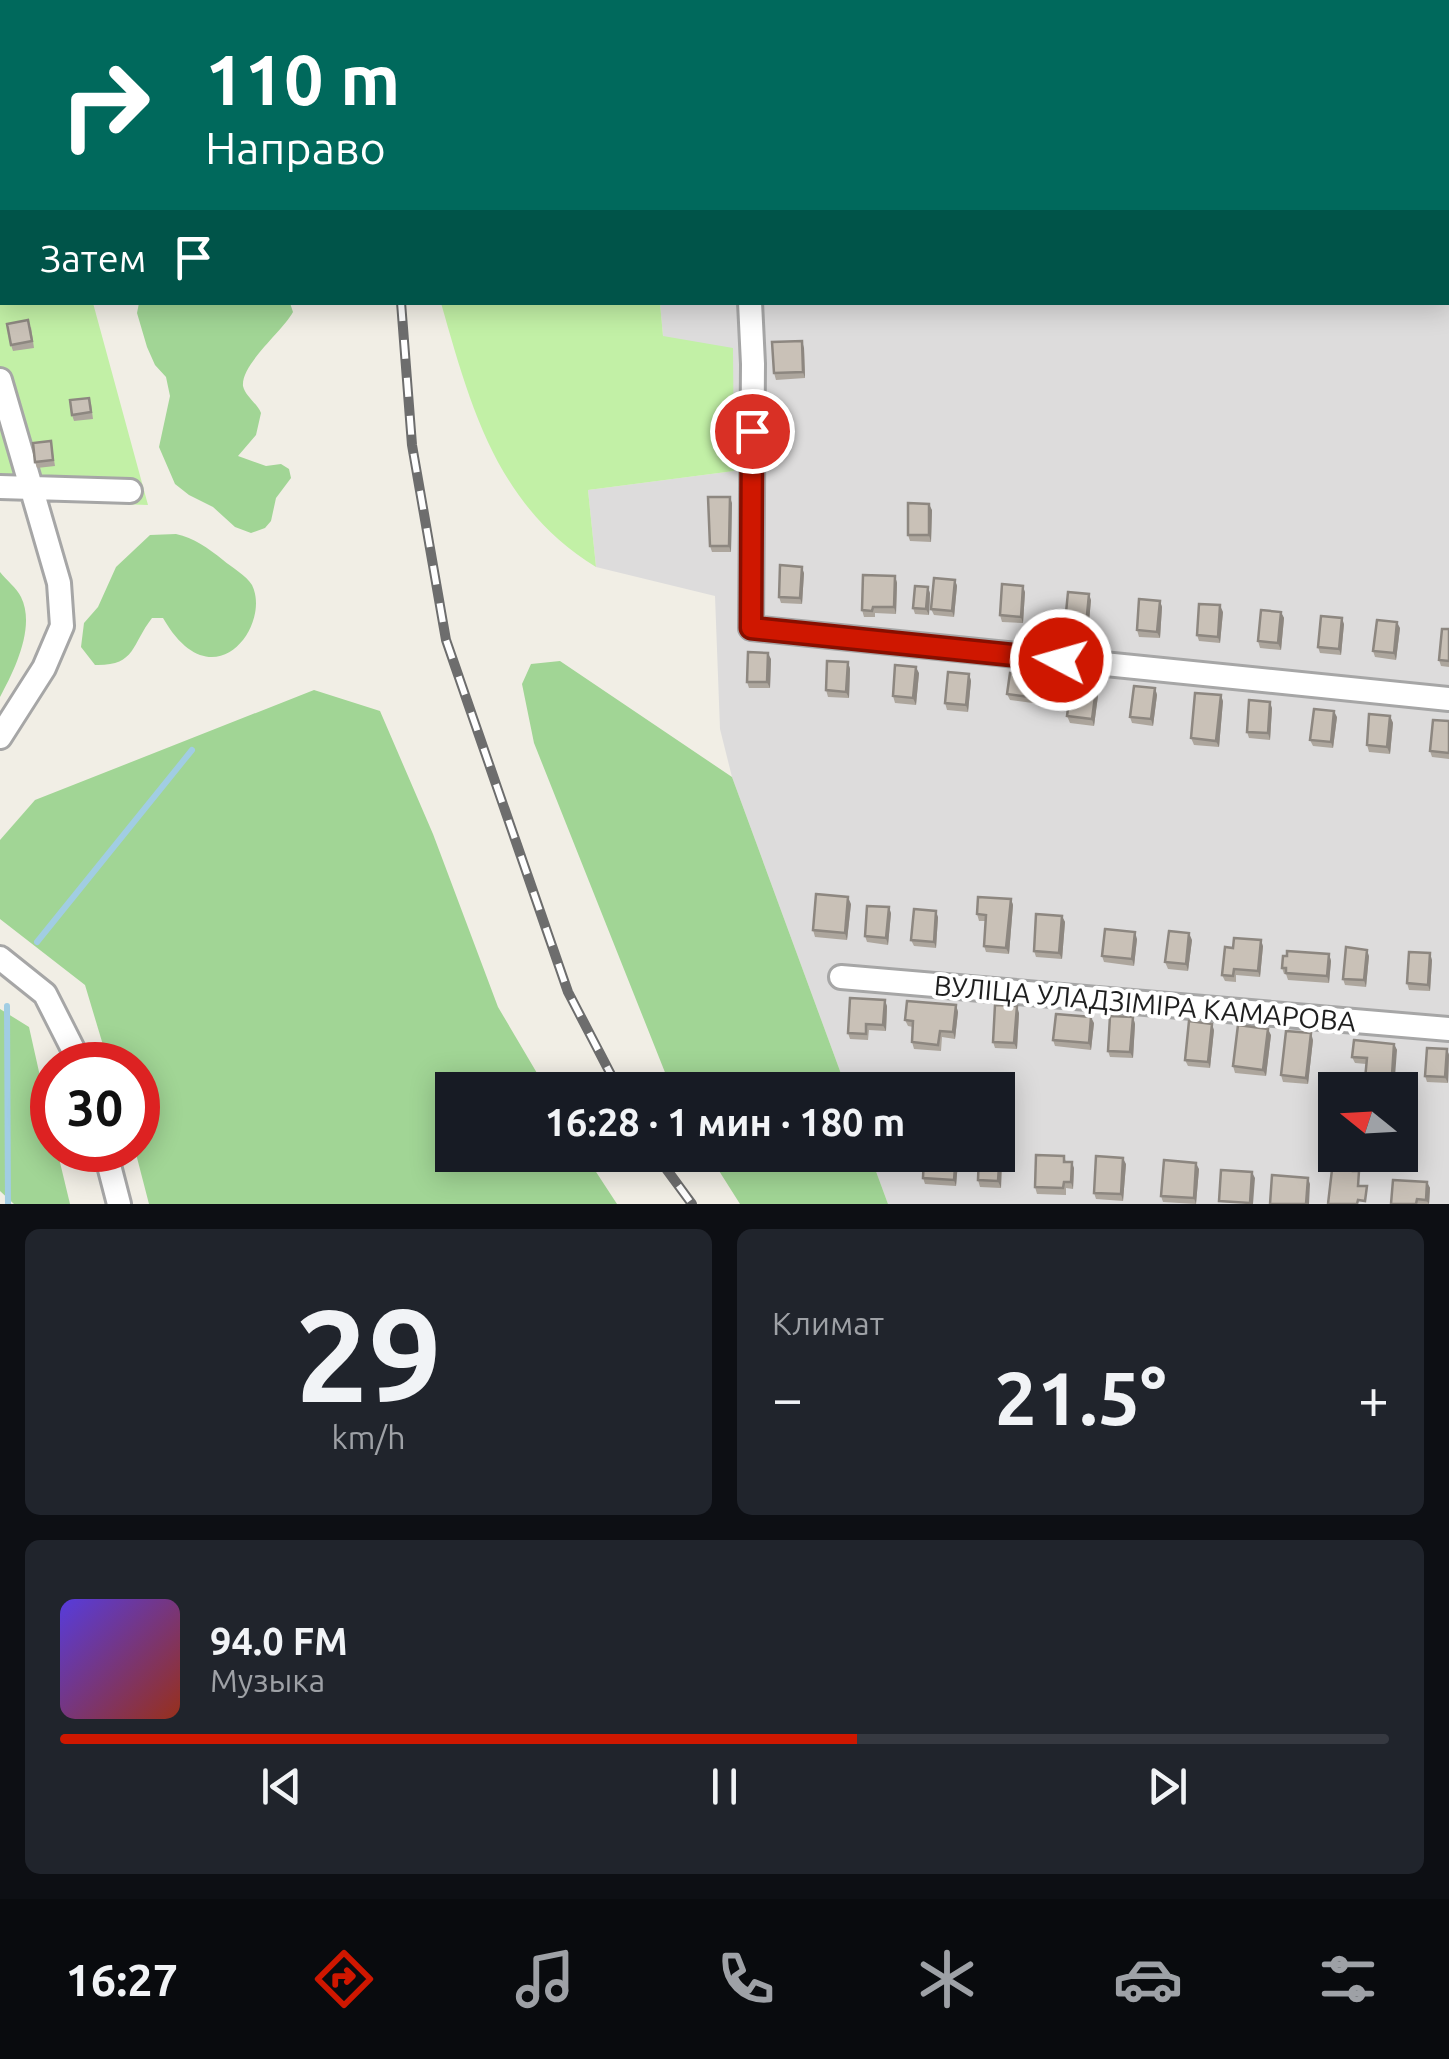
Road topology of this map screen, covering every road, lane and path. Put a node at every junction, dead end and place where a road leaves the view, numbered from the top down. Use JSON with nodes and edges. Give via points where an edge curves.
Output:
{"nodes":[{"id":1,"x":750,"y":305,"type":"edge"},
{"id":2,"x":0,"y":380,"type":"edge"},
{"id":3,"x":0,"y":487,"type":"edge"},
{"id":4,"x":30,"y":489,"type":"junction"},
{"id":5,"x":130,"y":492,"type":"dead end"},
{"id":6,"x":1449,"y":699,"type":"edge"},
{"id":7,"x":0,"y":737,"type":"edge"},
{"id":8,"x":0,"y":958,"type":"edge"},
{"id":9,"x":841,"y":977,"type":"dead end"},
{"id":10,"x":1449,"y":1028,"type":"edge"},
{"id":11,"x":69,"y":1042,"type":"edge"},
{"id":12,"x":111,"y":1172,"type":"edge"},
{"id":13,"x":120,"y":1204,"type":"edge"}],
"edges":[{"from":1,"to":6,"type":"street","via":[[751,628]]},
{"from":2,"to":4,"type":"street"},
{"from":3,"to":4,"type":"street"},
{"from":4,"to":5,"type":"street"},
{"from":4,"to":7,"type":"street","via":[[59,583],[62,626]]},
{"from":8,"to":11,"type":"street","via":[[45,994]]},
{"from":9,"to":10,"type":"street","name":"ВУЛІЦА УЛАДЗІМІРА КАМАРОВА"},
{"from":12,"to":13,"type":"street"}]}
